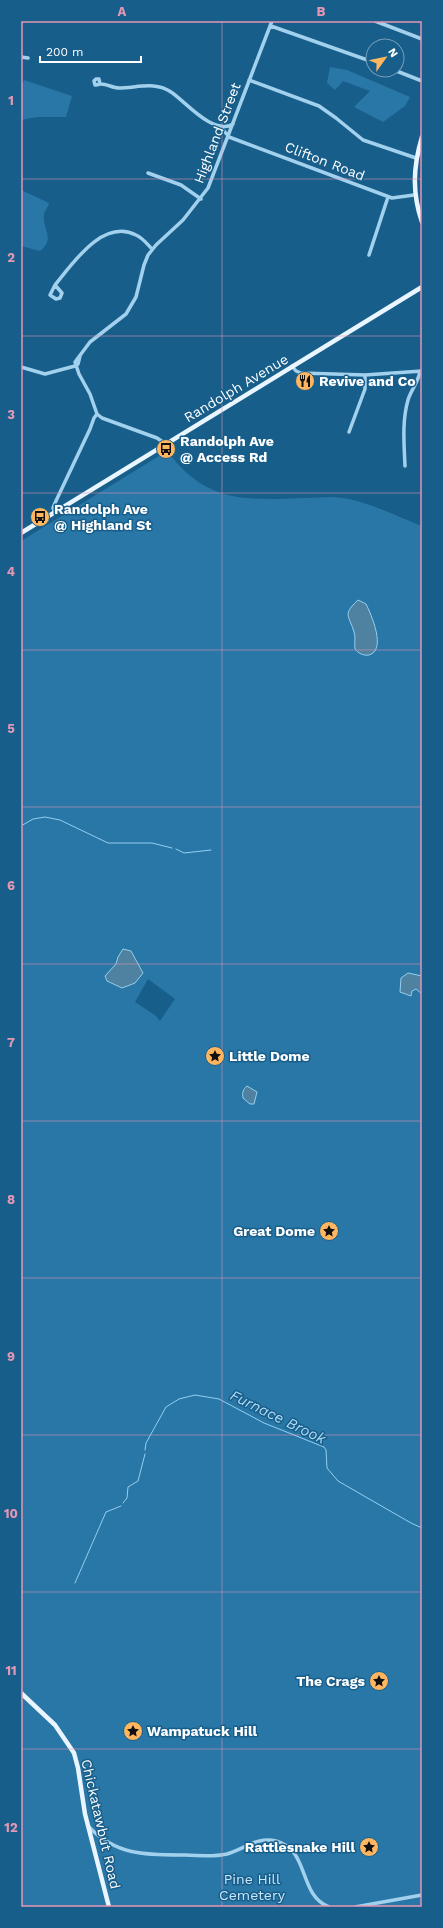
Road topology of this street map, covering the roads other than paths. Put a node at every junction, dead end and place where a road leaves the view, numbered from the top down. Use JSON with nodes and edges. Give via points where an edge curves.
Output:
{"nodes":[{"id":1,"x":272,"y":21,"type":"edge"},
{"id":2,"x":375,"y":21,"type":"edge"},
{"id":3,"x":271,"y":26,"type":"junction"},
{"id":4,"x":422,"y":39,"type":"edge"},
{"id":5,"x":21,"y":56,"type":"edge"},
{"id":6,"x":28,"y":58,"type":"dead end"},
{"id":7,"x":365,"y":59,"type":"edge"},
{"id":8,"x":405,"y":74,"type":"edge"},
{"id":9,"x":249,"y":80,"type":"junction"},
{"id":10,"x":422,"y":81,"type":"edge"},
{"id":11,"x":100,"y":84,"type":"dead end"},
{"id":12,"x":233,"y":124,"type":"junction"},
{"id":13,"x":220,"y":126,"type":"junction"},
{"id":14,"x":229,"y":137,"type":"junction"},
{"id":15,"x":422,"y":137,"type":"edge"},
{"id":16,"x":420,"y":153,"type":"edge"},
{"id":17,"x":416,"y":158,"type":"junction"},
{"id":18,"x":148,"y":173,"type":"dead end"},
{"id":19,"x":414,"y":195,"type":"junction"},
{"id":20,"x":388,"y":197,"type":"junction"},
{"id":21,"x":201,"y":199,"type":"junction"},
{"id":22,"x":422,"y":222,"type":"edge"},
{"id":23,"x":152,"y":249,"type":"junction"},
{"id":24,"x":368,"y":255,"type":"dead end"},
{"id":25,"x":55,"y":285,"type":"junction"},
{"id":26,"x":422,"y":287,"type":"edge"},
{"id":27,"x":75,"y":366,"type":"junction"},
{"id":28,"x":292,"y":366,"type":"junction"},
{"id":29,"x":21,"y":367,"type":"edge"},
{"id":30,"x":421,"y":371,"type":"edge"},
{"id":31,"x":365,"y":376,"type":"junction"},
{"id":32,"x":97,"y":414,"type":"junction"},
{"id":33,"x":350,"y":432,"type":"dead end"},
{"id":34,"x":166,"y":444,"type":"junction"},
{"id":35,"x":404,"y":466,"type":"dead end"},
{"id":36,"x":55,"y":513,"type":"junction"},
{"id":37,"x":21,"y":533,"type":"edge"},
{"id":38,"x":21,"y":1693,"type":"edge"},
{"id":39,"x":88,"y":1826,"type":"junction"},
{"id":40,"x":422,"y":1895,"type":"edge"},
{"id":41,"x":109,"y":1907,"type":"edge"},
{"id":42,"x":329,"y":1907,"type":"edge"},
{"id":43,"x":355,"y":1907,"type":"edge"}],
"edges":[{"from":1,"to":3,"type":"street","name":"Highland Street"},
{"from":2,"to":4,"type":"street"},
{"from":3,"to":7,"type":"street"},
{"from":3,"to":9,"type":"street","name":"Highland Street"},
{"from":5,"to":6,"type":"street"},
{"from":8,"to":10,"type":"street"},
{"from":9,"to":12,"type":"street","name":"Highland Street"},
{"from":9,"to":17,"type":"street","via":[[319,106],[363,140]]},
{"from":11,"to":13,"type":"street","via":[[118,88],[165,88],[191,110]]},
{"from":12,"to":13,"type":"street"},
{"from":12,"to":14,"type":"street","name":"Highland Street"},
{"from":13,"to":14,"type":"street"},
{"from":14,"to":20,"type":"street","name":"Clifton Road"},
{"from":14,"to":21,"type":"street","name":"Highland Street","via":[[213,179]]},
{"from":15,"to":16,"type":"main road"},
{"from":16,"to":17,"type":"main road"},
{"from":17,"to":19,"type":"main road"},
{"from":18,"to":21,"type":"street","via":[[183,186]]},
{"from":19,"to":20,"type":"street","name":"Clifton Road"},
{"from":19,"to":22,"type":"main road"},
{"from":20,"to":24,"type":"street"},
{"from":21,"to":23,"type":"street","name":"Highland Street","via":[[179,225]]},
{"from":23,"to":25,"type":"street","via":[[134,234],[122,231],[110,233],[86,249]]},
{"from":23,"to":27,"type":"street","name":"Highland Street","via":[[145,261],[136,297],[128,312],[120,321],[90,342]]},
{"from":25,"to":25,"type":"street","via":[[50,295],[56,299],[60,298],[62,292]]},
{"from":26,"to":28,"type":"main road","name":"Randolph Avenue"},
{"from":27,"to":29,"type":"street","via":[[45,374]]},
{"from":27,"to":32,"type":"street"},
{"from":28,"to":31,"type":"street","via":[[301,373]]},
{"from":28,"to":34,"type":"main road","name":"Randolph Avenue"},
{"from":30,"to":31,"type":"street"},
{"from":30,"to":35,"type":"street","via":[[408,399],[405,414]]},
{"from":31,"to":33,"type":"street","via":[[365,389]]},
{"from":32,"to":34,"type":"street"},
{"from":32,"to":36,"type":"street","via":[[54,503]]},
{"from":34,"to":36,"type":"main road","name":"Randolph Avenue"},
{"from":36,"to":37,"type":"main road","name":"Randolph Avenue"},
{"from":38,"to":39,"type":"main road","name":"Chickatawbut Road","via":[[52,1720],[72,1749],[78,1768]]},
{"from":39,"to":41,"type":"main road","name":"Chickatawbut Road"},
{"from":39,"to":42,"type":"street","via":[[118,1848],[142,1854],[218,1855],[257,1841],[278,1842],[295,1854],[312,1894],[319,1902]]},
{"from":40,"to":43,"type":"street"}]}
